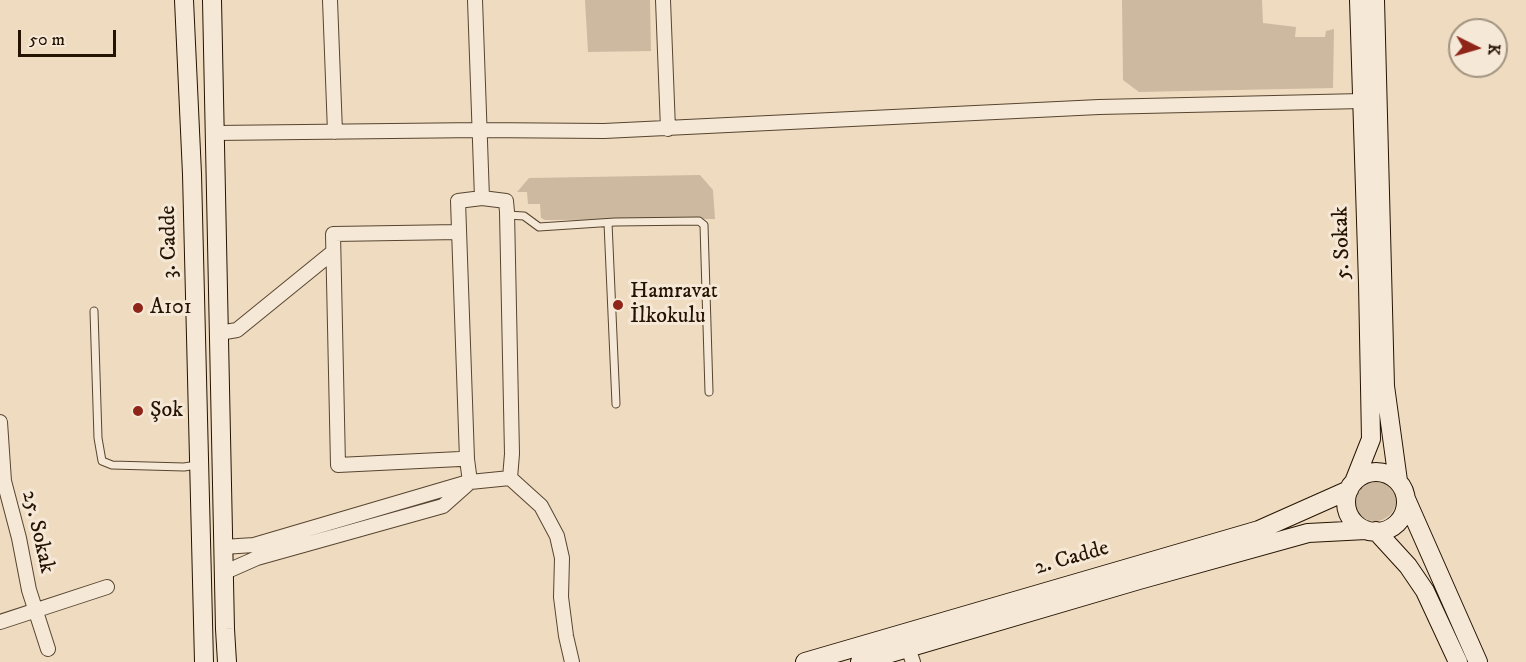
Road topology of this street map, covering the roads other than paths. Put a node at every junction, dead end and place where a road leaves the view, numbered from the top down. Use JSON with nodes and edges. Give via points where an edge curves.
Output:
{"nodes":[{"id":1,"x":184,"y":0,"type":"edge"},
{"id":2,"x":212,"y":0,"type":"edge"},
{"id":3,"x":330,"y":0,"type":"edge"},
{"id":4,"x":475,"y":0,"type":"edge"},
{"id":5,"x":663,"y":0,"type":"edge"},
{"id":6,"x":1359,"y":0,"type":"edge"},
{"id":7,"x":1375,"y":0,"type":"edge"},
{"id":8,"x":1362,"y":101,"type":"junction"},
{"id":9,"x":668,"y":129,"type":"junction"},
{"id":10,"x":480,"y":130,"type":"junction"},
{"id":11,"x":335,"y":132,"type":"junction"},
{"id":12,"x":215,"y":133,"type":"junction"},
{"id":13,"x":482,"y":198,"type":"junction"},
{"id":14,"x":507,"y":215,"type":"junction"},
{"id":15,"x":608,"y":223,"type":"junction"},
{"id":16,"x":459,"y":232,"type":"junction"},
{"id":17,"x":333,"y":252,"type":"junction"},
{"id":18,"x":94,"y":311,"type":"dead end"},
{"id":19,"x":219,"y":333,"type":"junction"},
{"id":20,"x":709,"y":392,"type":"dead end"},
{"id":21,"x":616,"y":404,"type":"dead end"},
{"id":22,"x":0,"y":422,"type":"edge"},
{"id":23,"x":460,"y":459,"type":"dead end"},
{"id":24,"x":199,"y":464,"type":"junction"},
{"id":25,"x":510,"y":478,"type":"junction"},
{"id":26,"x":1398,"y":481,"type":"junction"},
{"id":27,"x":470,"y":482,"type":"junction"},
{"id":28,"x":1351,"y":486,"type":"junction"},
{"id":29,"x":1406,"y":499,"type":"junction"},
{"id":30,"x":1371,"y":531,"type":"junction"},
{"id":31,"x":223,"y":547,"type":"junction"},
{"id":32,"x":223,"y":573,"type":"junction"},
{"id":33,"x":107,"y":587,"type":"dead end"},
{"id":34,"x":35,"y":611,"type":"junction"},
{"id":35,"x":0,"y":622,"type":"edge"},
{"id":36,"x":48,"y":649,"type":"dead end"},
{"id":37,"x":911,"y":655,"type":"edge"},
{"id":38,"x":204,"y":662,"type":"edge"},
{"id":39,"x":227,"y":662,"type":"edge"},
{"id":40,"x":572,"y":662,"type":"edge"},
{"id":41,"x":805,"y":662,"type":"edge"},
{"id":42,"x":860,"y":662,"type":"edge"},
{"id":43,"x":1458,"y":662,"type":"edge"},
{"id":44,"x":1478,"y":662,"type":"edge"}],
"edges":[{"from":1,"to":24,"type":"main road","name":"3. Cadde"},
{"from":2,"to":12,"type":"main road"},
{"from":3,"to":11,"type":"street"},
{"from":4,"to":10,"type":"street"},
{"from":5,"to":9,"type":"street"},
{"from":6,"to":8,"type":"main road","name":"5. Sokak"},
{"from":7,"to":26,"type":"main road","name":"5. Sokak","via":[[1385,386]]},
{"from":8,"to":9,"type":"street","via":[[1099,107]]},
{"from":8,"to":28,"type":"main road","name":"5. Sokak","via":[[1371,439]]},
{"from":9,"to":10,"type":"street"},
{"from":10,"to":11,"type":"street"},
{"from":10,"to":13,"type":"street"},
{"from":11,"to":12,"type":"street"},
{"from":12,"to":19,"type":"main road"},
{"from":13,"to":14,"type":"street","via":[[506,201]]},
{"from":13,"to":16,"type":"street","via":[[458,201]]},
{"from":14,"to":15,"type":"lane","via":[[524,216],[539,227]]},
{"from":14,"to":25,"type":"street","via":[[513,411]]},
{"from":15,"to":20,"type":"lane","via":[[699,221],[704,225]]},
{"from":15,"to":21,"type":"lane"},
{"from":16,"to":17,"type":"street","via":[[333,234]]},
{"from":16,"to":27,"type":"street"},
{"from":17,"to":19,"type":"street","via":[[237,330]]},
{"from":17,"to":23,"type":"street","via":[[338,465]]},
{"from":18,"to":24,"type":"lane","via":[[102,461],[112,465]]},
{"from":19,"to":31,"type":"main road"},
{"from":22,"to":34,"type":"street","name":"25. Sokak","via":[[4,481]]},
{"from":24,"to":38,"type":"main road","name":"3. Cadde"},
{"from":25,"to":27,"type":"street"},
{"from":25,"to":40,"type":"street","via":[[540,506],[557,536],[562,558],[561,597]]},
{"from":26,"to":28,"type":"main road","via":[[1390,475],[1371,472]]},
{"from":26,"to":29,"type":"main road"},
{"from":27,"to":31,"type":"street","via":[[254,546]]},
{"from":27,"to":32,"type":"street","via":[[443,506],[257,558]]},
{"from":28,"to":30,"type":"main road","via":[[1347,509],[1351,518]]},
{"from":28,"to":41,"type":"main road","name":"2. Cadde","via":[[1259,530]]},
{"from":29,"to":30,"type":"main road","via":[[1405,509],[1394,525]]},
{"from":29,"to":44,"type":"main road"},
{"from":30,"to":37,"type":"main road","name":"2. Cadde","via":[[1308,533],[1138,580]]},
{"from":30,"to":43,"type":"main road","via":[[1408,566],[1425,591]]},
{"from":31,"to":32,"type":"main road"},
{"from":32,"to":39,"type":"main road"},
{"from":33,"to":34,"type":"street"},
{"from":34,"to":35,"type":"street"},
{"from":34,"to":36,"type":"street","name":"25. Sokak"},
{"from":37,"to":42,"type":"main road","name":"2. Cadde"}]}
